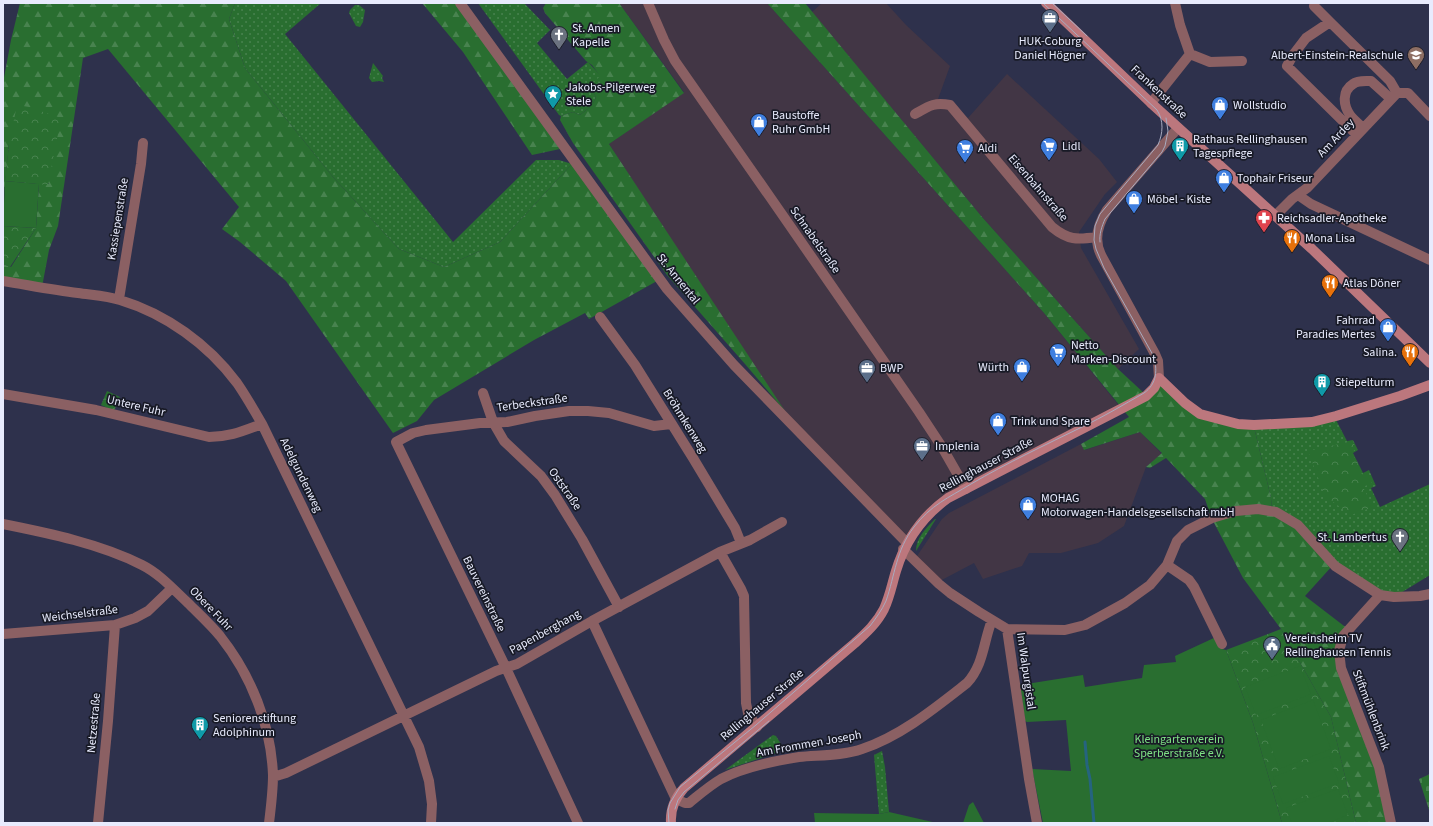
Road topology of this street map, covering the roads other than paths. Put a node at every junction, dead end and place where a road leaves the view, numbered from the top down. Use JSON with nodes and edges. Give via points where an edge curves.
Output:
{"nodes":[{"id":1,"x":460,"y":3,"type":"edge"},
{"id":2,"x":648,"y":3,"type":"edge"},
{"id":3,"x":1046,"y":3,"type":"edge"},
{"id":4,"x":1175,"y":3,"type":"edge"},
{"id":5,"x":1314,"y":6,"type":"dead end"},
{"id":6,"x":1330,"y":22,"type":"junction"},
{"id":7,"x":1190,"y":54,"type":"junction"},
{"id":8,"x":1242,"y":61,"type":"dead end"},
{"id":9,"x":1394,"y":96,"type":"junction"},
{"id":10,"x":1151,"y":103,"type":"junction"},
{"id":11,"x":915,"y":114,"type":"dead end"},
{"id":12,"x":1430,"y":116,"type":"edge"},
{"id":13,"x":1178,"y":128,"type":"junction"},
{"id":14,"x":1360,"y":131,"type":"junction"},
{"id":15,"x":143,"y":144,"type":"dead end"},
{"id":16,"x":1298,"y":195,"type":"junction"},
{"id":17,"x":1275,"y":216,"type":"junction"},
{"id":18,"x":1096,"y":237,"type":"junction"},
{"id":19,"x":1430,"y":260,"type":"edge"},
{"id":20,"x":3,"y":281,"type":"edge"},
{"id":21,"x":119,"y":299,"type":"junction"},
{"id":22,"x":600,"y":317,"type":"dead end"},
{"id":23,"x":1430,"y":363,"type":"edge"},
{"id":24,"x":1159,"y":378,"type":"junction"},
{"id":25,"x":1430,"y":385,"type":"edge"},
{"id":26,"x":3,"y":394,"type":"edge"},
{"id":27,"x":483,"y":394,"type":"dead end"},
{"id":28,"x":493,"y":422,"type":"junction"},
{"id":29,"x":262,"y":424,"type":"junction"},
{"id":30,"x":672,"y":424,"type":"junction"},
{"id":31,"x":396,"y":442,"type":"joint"},
{"id":32,"x":966,"y":489,"type":"junction"},
{"id":33,"x":782,"y":522,"type":"dead end"},
{"id":34,"x":3,"y":524,"type":"edge"},
{"id":35,"x":741,"y":543,"type":"junction"},
{"id":36,"x":905,"y":546,"type":"junction"},
{"id":37,"x":720,"y":552,"type":"junction"},
{"id":38,"x":1167,"y":565,"type":"junction"},
{"id":39,"x":172,"y":588,"type":"junction"},
{"id":40,"x":1380,"y":594,"type":"junction"},
{"id":41,"x":1430,"y":594,"type":"edge"},
{"id":42,"x":619,"y":607,"type":"junction"},
{"id":43,"x":992,"y":620,"type":"junction"},
{"id":44,"x":592,"y":621,"type":"junction"},
{"id":45,"x":115,"y":625,"type":"junction"},
{"id":46,"x":1007,"y":629,"type":"junction"},
{"id":47,"x":3,"y":634,"type":"edge"},
{"id":48,"x":1222,"y":644,"type":"dead end"},
{"id":49,"x":506,"y":668,"type":"junction"},
{"id":50,"x":403,"y":715,"type":"junction"},
{"id":51,"x":757,"y":727,"type":"junction"},
{"id":52,"x":273,"y":777,"type":"junction"},
{"id":53,"x":676,"y":799,"type":"junction"},
{"id":54,"x":98,"y":823,"type":"edge"},
{"id":55,"x":269,"y":823,"type":"edge"},
{"id":56,"x":431,"y":823,"type":"edge"},
{"id":57,"x":578,"y":823,"type":"edge"},
{"id":58,"x":670,"y":823,"type":"edge"},
{"id":59,"x":1037,"y":823,"type":"edge"},
{"id":60,"x":1391,"y":823,"type":"edge"}],
"edges":[{"from":1,"to":36,"type":"street","name":"St. Annental","via":[[667,289],[734,365]]},
{"from":2,"to":32,"type":"street","name":"Schnabelstraße","via":[[675,61],[919,412]]},
{"from":3,"to":10,"type":"main road","name":"Frankenstraße"},
{"from":4,"to":7,"type":"street"},
{"from":5,"to":6,"type":"street"},
{"from":6,"to":9,"type":"street","via":[[1390,81]]},
{"from":6,"to":14,"type":"street","via":[[1306,38],[1287,66]]},
{"from":7,"to":8,"type":"street","via":[[1210,62]]},
{"from":7,"to":10,"type":"street"},
{"from":9,"to":12,"type":"street","via":[[1408,93]]},
{"from":9,"to":14,"type":"street","name":"Am Ardey"},
{"from":9,"to":14,"type":"street","via":[[1371,81],[1353,84],[1346,92],[1345,103]]},
{"from":10,"to":13,"type":"main road","name":"Frankenstraße"},
{"from":11,"to":18,"type":"street","name":"Eisenbahnstraße","via":[[930,105],[950,105],[1052,227],[1072,239]]},
{"from":13,"to":17,"type":"main road","name":"Frankenstraße"},
{"from":13,"to":18,"type":"street","via":[[1108,210],[1099,224]]},
{"from":14,"to":16,"type":"street","name":"Am Ardey"},
{"from":15,"to":21,"type":"street","name":"Kassiepenstraße"},
{"from":16,"to":17,"type":"street","name":"Am Ardey"},
{"from":16,"to":19,"type":"street","via":[[1310,204]]},
{"from":17,"to":23,"type":"main road","name":"Frankenstraße"},
{"from":18,"to":24,"type":"street","via":[[1101,255],[1155,354]]},
{"from":20,"to":21,"type":"street","name":"Adelgundenweg"},
{"from":21,"to":29,"type":"street","name":"Adelgundenweg","via":[[161,318],[201,344],[238,384]]},
{"from":22,"to":30,"type":"street","name":"Bröhmkenweg"},
{"from":24,"to":25,"type":"main road","via":[[1200,414],[1238,424],[1254,425],[1312,422]]},
{"from":24,"to":32,"type":"main road","name":"Rellinghauser Straße","via":[[1146,396]]},
{"from":26,"to":29,"type":"street","name":"Untere Fuhr","via":[[96,410],[209,436],[233,435]]},
{"from":27,"to":28,"type":"street","name":"Oststraße"},
{"from":28,"to":30,"type":"street","name":"Terbeckstraße","via":[[507,422],[569,410],[588,410],[609,413],[647,425]]},
{"from":28,"to":31,"type":"street","name":"Terbeckstraße","via":[[426,430]]},
{"from":28,"to":42,"type":"street","name":"Oststraße","via":[[504,441],[542,476],[555,494]]},
{"from":29,"to":50,"type":"street","name":"Adelgundenweg"},
{"from":30,"to":35,"type":"street","name":"Bröhmkenweg","via":[[735,528]]},
{"from":31,"to":49,"type":"street","name":"Bauvereinstraße"},
{"from":32,"to":36,"type":"main road","name":"Rellinghauser Straße","via":[[937,506],[926,516]]},
{"from":33,"to":35,"type":"street","name":"Papenberghang"},
{"from":34,"to":39,"type":"street","name":"Obere Fuhr","via":[[65,538],[119,555],[143,565]]},
{"from":35,"to":37,"type":"street","name":"Papenberghang"},
{"from":36,"to":43,"type":"street","name":"Im Walpurgistal","via":[[939,584]]},
{"from":36,"to":51,"type":"main road","name":"Rellinghauser Straße","via":[[894,575],[890,596],[874,624]]},
{"from":37,"to":42,"type":"street","name":"Papenberghang"},
{"from":37,"to":51,"type":"street","via":[[744,596],[746,703],[748,713]]},
{"from":38,"to":40,"type":"street","via":[[1178,541],[1188,530],[1236,510],[1269,510],[1282,514],[1298,525],[1335,566]]},
{"from":38,"to":46,"type":"street","via":[[1150,585],[1138,594],[1085,625],[1065,630]]},
{"from":38,"to":48,"type":"street","via":[[1189,580],[1194,587]]},
{"from":39,"to":45,"type":"street","name":"Weichselstraße","via":[[148,611]]},
{"from":39,"to":52,"type":"street","name":"Obere Fuhr","via":[[219,635],[244,672],[262,716],[271,753]]},
{"from":40,"to":41,"type":"street","via":[[1394,597]]},
{"from":40,"to":60,"type":"street","name":"Stiftmühlenbrink","via":[[1343,636],[1339,651],[1342,668],[1379,767]]},
{"from":42,"to":44,"type":"street","name":"Papenberghang"},
{"from":43,"to":46,"type":"street","name":"Im Walpurgistal"},
{"from":43,"to":53,"type":"street","name":"Am Frommen Joseph","via":[[981,662],[968,683],[882,742],[842,754],[769,762],[720,780],[689,803]]},
{"from":44,"to":49,"type":"street","name":"Papenberghang"},
{"from":44,"to":53,"type":"street"},
{"from":45,"to":47,"type":"street","name":"Weichselstraße"},
{"from":45,"to":54,"type":"street","name":"Netzestraße"},
{"from":46,"to":59,"type":"street","name":"Im Walpurgistal"},
{"from":49,"to":50,"type":"street","name":"Papenberghang"},
{"from":49,"to":57,"type":"street","name":"Bauvereinstraße"},
{"from":50,"to":52,"type":"street","name":"Papenberghang"},
{"from":50,"to":56,"type":"street","name":"Adelgundenweg","via":[[418,747],[429,780]]},
{"from":51,"to":53,"type":"main road","name":"Rellinghauser Straße","via":[[690,783]]},
{"from":52,"to":55,"type":"street","name":"Obere Fuhr"},
{"from":53,"to":58,"type":"main road","name":"Rellinghauser Straße","via":[[671,809]]}]}
